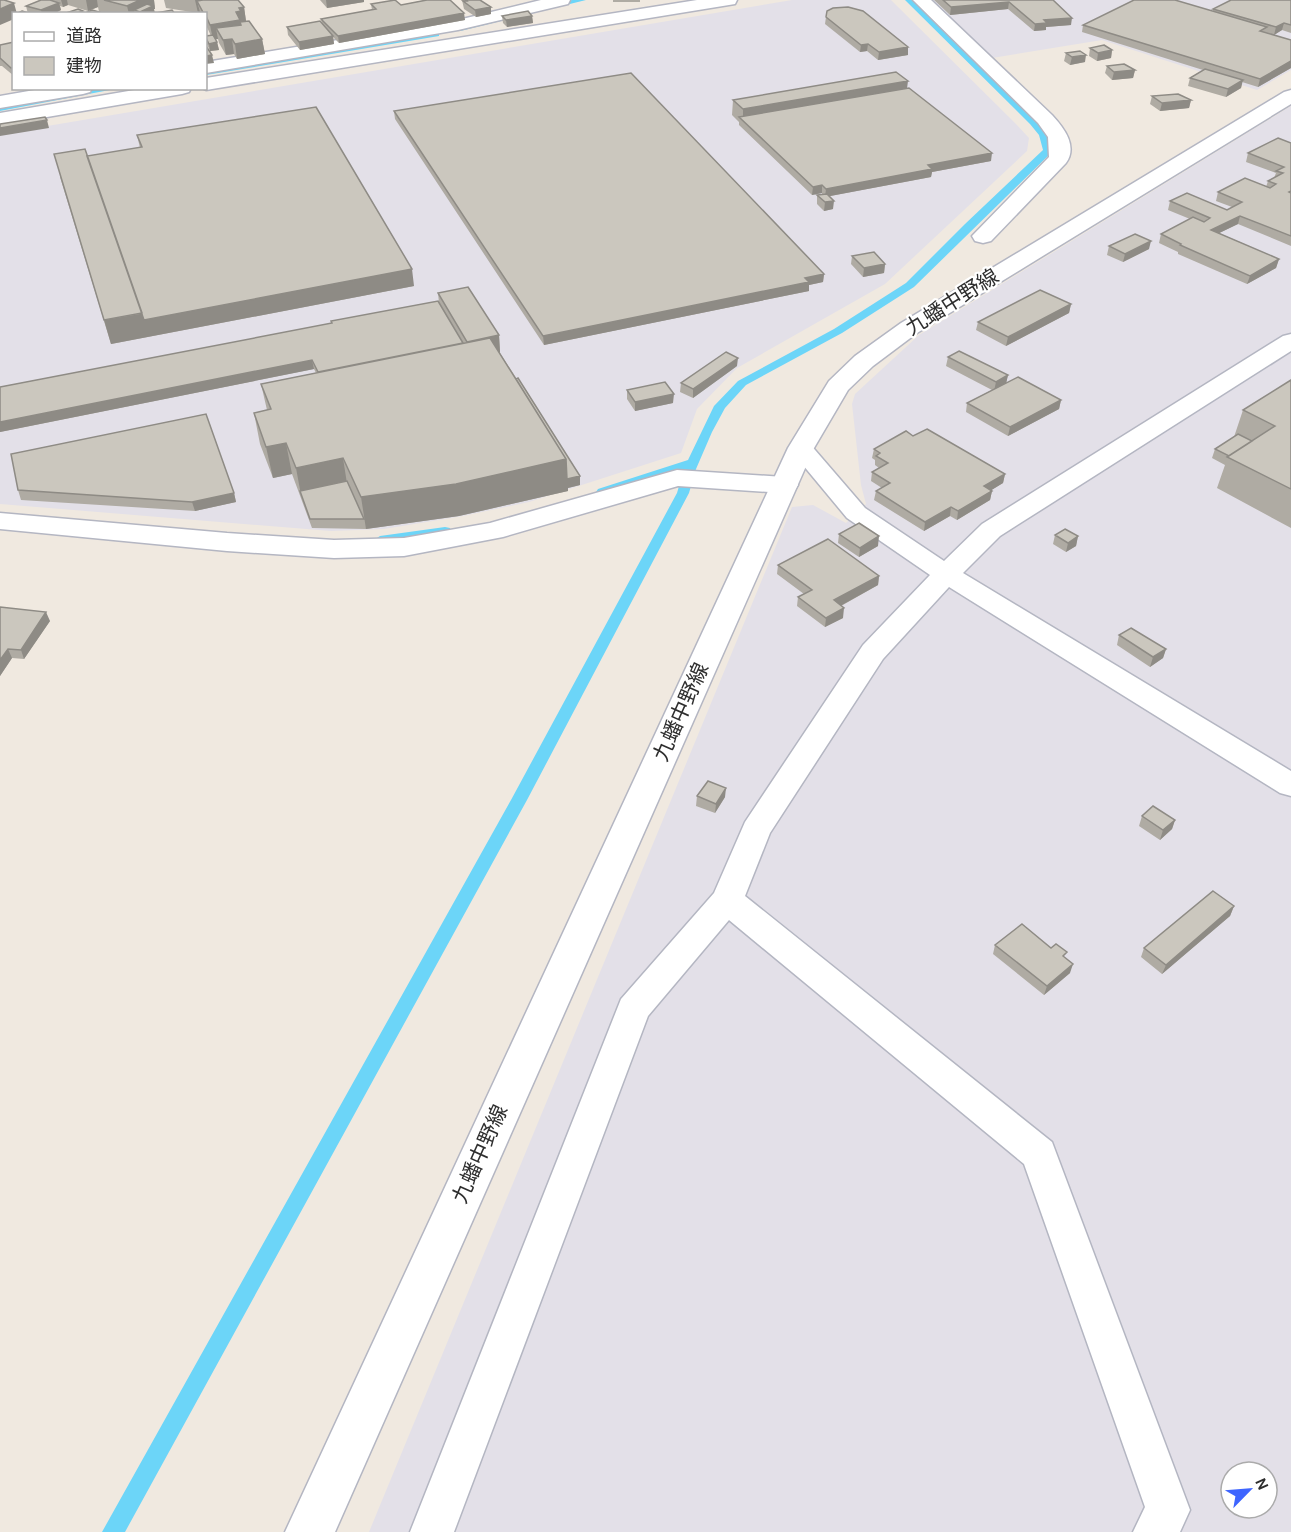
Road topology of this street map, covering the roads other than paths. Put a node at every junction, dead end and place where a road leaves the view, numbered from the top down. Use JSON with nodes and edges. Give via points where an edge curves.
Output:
{"nodes":[{"id":1,"x":562,"y":0,"type":"edge"},
{"id":2,"x":729,"y":0,"type":"edge"},
{"id":3,"x":921,"y":0,"type":"edge"},
{"id":4,"x":207,"y":68,"type":"edge"},
{"id":5,"x":207,"y":84,"type":"edge"},
{"id":6,"x":71,"y":90,"type":"edge"},
{"id":7,"x":170,"y":90,"type":"edge"},
{"id":8,"x":1291,"y":96,"type":"edge"},
{"id":9,"x":0,"y":102,"type":"edge"},
{"id":10,"x":0,"y":119,"type":"edge"},
{"id":11,"x":983,"y":236,"type":"dead end"},
{"id":12,"x":1291,"y":341,"type":"edge"},
{"id":13,"x":801,"y":448,"type":"junction"},
{"id":14,"x":784,"y":485,"type":"junction"},
{"id":15,"x":0,"y":521,"type":"edge"},
{"id":16,"x":946,"y":574,"type":"junction"},
{"id":17,"x":1291,"y":785,"type":"edge"},
{"id":18,"x":727,"y":900,"type":"junction"},
{"id":19,"x":310,"y":1532,"type":"edge"},
{"id":20,"x":432,"y":1532,"type":"edge"},
{"id":21,"x":1155,"y":1532,"type":"edge"}],
"edges":[{"from":1,"to":4,"type":"street","via":[[458,25]]},
{"from":2,"to":5,"type":"street"},
{"from":3,"to":11,"type":"street","via":[[1056,130],[1062,144],[1059,159]]},
{"from":6,"to":9,"type":"street"},
{"from":7,"to":10,"type":"street"},
{"from":8,"to":13,"type":"street","name":"九蟠中野線","via":[[909,328],[838,386]]},
{"from":12,"to":16,"type":"lane","via":[[991,530]]},
{"from":13,"to":14,"type":"street","name":"九蟠中野線"},
{"from":13,"to":16,"type":"lane","via":[[856,513]]},
{"from":14,"to":15,"type":"street","via":[[688,478],[493,531],[404,547],[286,546]]},
{"from":14,"to":19,"type":"street","name":"九蟠中野線"},
{"from":16,"to":17,"type":"lane"},
{"from":16,"to":18,"type":"lane","via":[[873,652],[756,830]]},
{"from":18,"to":20,"type":"lane","via":[[633,1009]]},
{"from":18,"to":21,"type":"lane","via":[[1039,1154],[1168,1510]]}]}
